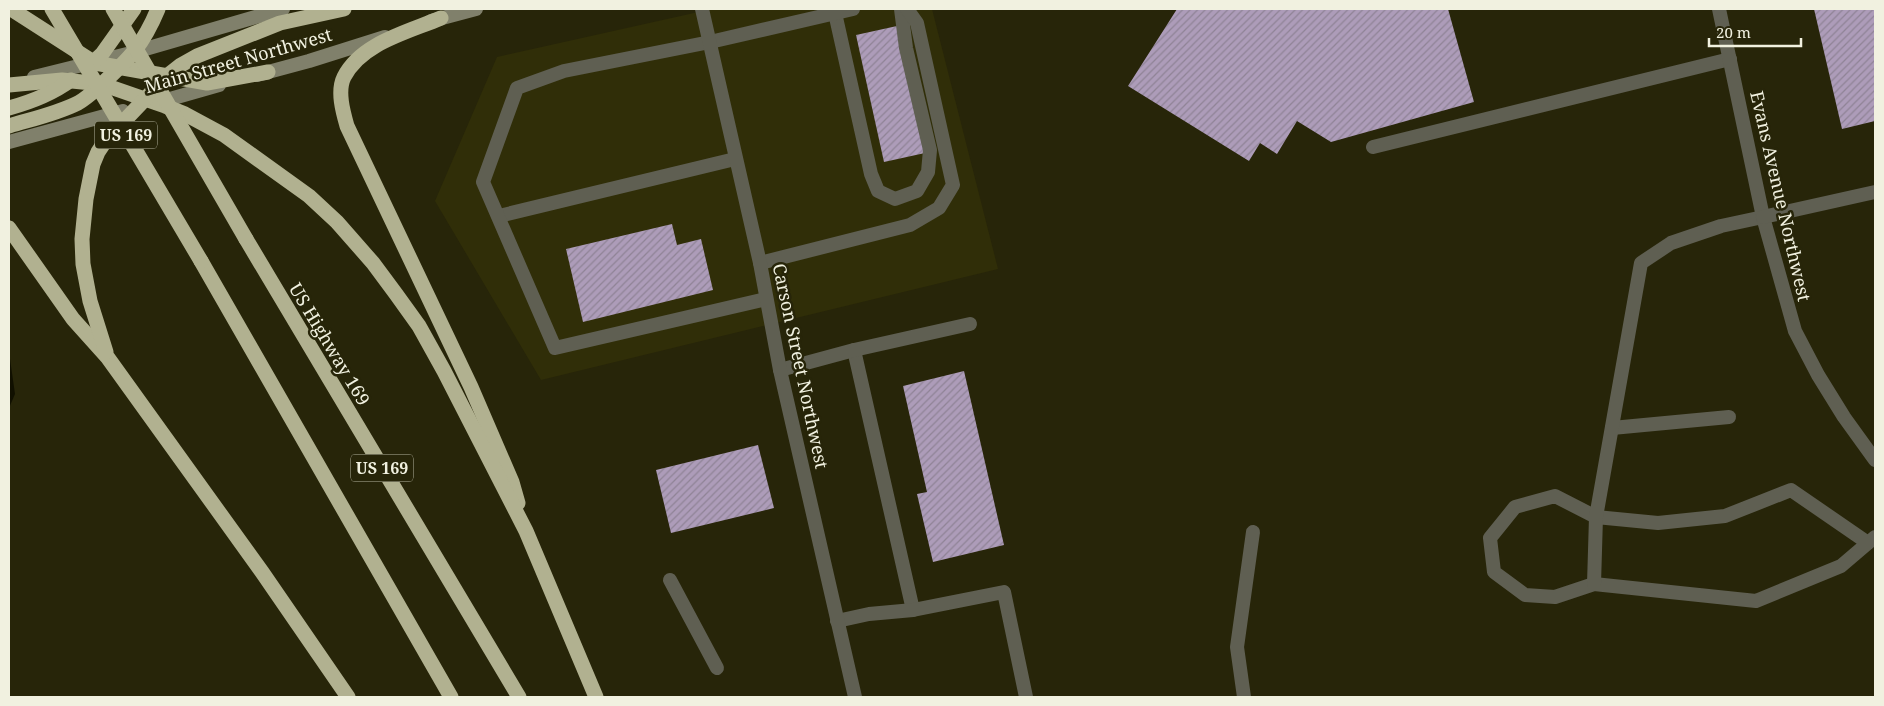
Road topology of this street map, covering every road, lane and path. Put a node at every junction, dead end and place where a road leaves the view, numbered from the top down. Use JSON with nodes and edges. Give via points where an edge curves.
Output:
{"nodes":[{"id":1,"x":11,"y":9,"type":"edge"},
{"id":2,"x":52,"y":9,"type":"edge"},
{"id":3,"x":112,"y":9,"type":"edge"},
{"id":4,"x":134,"y":9,"type":"edge"},
{"id":5,"x":158,"y":9,"type":"edge"},
{"id":6,"x":283,"y":9,"type":"edge"},
{"id":7,"x":344,"y":9,"type":"edge"},
{"id":8,"x":476,"y":9,"type":"edge"},
{"id":9,"x":702,"y":9,"type":"edge"},
{"id":10,"x":853,"y":9,"type":"edge"},
{"id":11,"x":901,"y":9,"type":"edge"},
{"id":12,"x":907,"y":9,"type":"edge"},
{"id":13,"x":1719,"y":9,"type":"edge"},
{"id":14,"x":835,"y":13,"type":"junction"},
{"id":15,"x":441,"y":18,"type":"junction"},
{"id":16,"x":710,"y":42,"type":"junction"},
{"id":17,"x":135,"y":52,"type":"junction"},
{"id":18,"x":1730,"y":59,"type":"junction"},
{"id":19,"x":95,"y":63,"type":"junction"},
{"id":20,"x":120,"y":68,"type":"junction"},
{"id":21,"x":268,"y":72,"type":"junction"},
{"id":22,"x":167,"y":76,"type":"junction"},
{"id":23,"x":70,"y":80,"type":"junction"},
{"id":24,"x":9,"y":84,"type":"edge"},
{"id":25,"x":101,"y":85,"type":"junction"},
{"id":26,"x":145,"y":103,"type":"junction"},
{"id":27,"x":9,"y":108,"type":"edge"},
{"id":28,"x":9,"y":126,"type":"edge"},
{"id":29,"x":9,"y":142,"type":"edge"},
{"id":30,"x":1373,"y":147,"type":"dead end"},
{"id":31,"x":735,"y":159,"type":"junction"},
{"id":32,"x":1875,"y":192,"type":"edge"},
{"id":33,"x":499,"y":216,"type":"junction"},
{"id":34,"x":1763,"y":217,"type":"junction"},
{"id":35,"x":9,"y":228,"type":"edge"},
{"id":36,"x":760,"y":263,"type":"junction"},
{"id":37,"x":766,"y":300,"type":"junction"},
{"id":38,"x":970,"y":324,"type":"dead end"},
{"id":39,"x":854,"y":350,"type":"junction"},
{"id":40,"x":108,"y":358,"type":"junction"},
{"id":41,"x":780,"y":370,"type":"junction"},
{"id":42,"x":1729,"y":417,"type":"dead end"},
{"id":43,"x":1612,"y":428,"type":"junction"},
{"id":44,"x":1875,"y":460,"type":"edge"},
{"id":45,"x":1596,"y":517,"type":"junction"},
{"id":46,"x":526,"y":531,"type":"junction"},
{"id":47,"x":1253,"y":532,"type":"dead end"},
{"id":48,"x":1872,"y":540,"type":"edge"},
{"id":49,"x":670,"y":580,"type":"dead end"},
{"id":50,"x":1594,"y":584,"type":"junction"},
{"id":51,"x":913,"y":610,"type":"junction"},
{"id":52,"x":837,"y":621,"type":"junction"},
{"id":53,"x":717,"y":668,"type":"dead end"},
{"id":54,"x":348,"y":697,"type":"edge"},
{"id":55,"x":451,"y":697,"type":"edge"},
{"id":56,"x":519,"y":697,"type":"edge"},
{"id":57,"x":596,"y":697,"type":"edge"},
{"id":58,"x":855,"y":697,"type":"edge"},
{"id":59,"x":1026,"y":697,"type":"edge"},
{"id":60,"x":1244,"y":697,"type":"edge"}],
"edges":[{"from":1,"to":19,"type":"highway"},
{"from":2,"to":55,"type":"highway","number":"US 169","bridge":true},
{"from":3,"to":56,"type":"highway","name":"US Highway 169","number":"US 169","bridge":true},
{"from":4,"to":19,"type":"highway"},
{"from":5,"to":17,"type":"highway"},
{"from":6,"to":17,"type":"main road","name":"Main Street Northwest"},
{"from":7,"to":22,"type":"highway","via":[[280,23],[197,56]]},
{"from":8,"to":15,"type":"main road","name":"Main Street Northwest"},
{"from":9,"to":16,"type":"street","name":"Carson Street Northwest"},
{"from":10,"to":14,"type":"street"},
{"from":11,"to":14,"type":"street","via":[[906,48],[930,150],[928,172],[917,190],[895,199],[878,191],[871,174]]},
{"from":12,"to":36,"type":"street","via":[[917,23],[953,185],[939,208],[910,225]]},
{"from":13,"to":18,"type":"street","name":"Evans Avenue Northwest"},
{"from":14,"to":16,"type":"street"},
{"from":15,"to":21,"type":"main road","name":"Main Street Northwest"},
{"from":15,"to":46,"type":"highway","via":[[379,44],[357,59],[343,78],[340,102],[347,126],[475,395],[512,482]]},
{"from":16,"to":31,"type":"street","name":"Carson Street Northwest"},
{"from":16,"to":33,"type":"street","via":[[564,71],[517,88],[483,182]]},
{"from":17,"to":19,"type":"main road","name":"Main Street Northwest"},
{"from":17,"to":20,"type":"highway"},
{"from":18,"to":30,"type":"street"},
{"from":18,"to":34,"type":"street","name":"Evans Avenue Northwest"},
{"from":19,"to":20,"type":"highway"},
{"from":19,"to":23,"type":"highway"},
{"from":19,"to":24,"type":"main road","name":"Main Street Northwest"},
{"from":20,"to":22,"type":"highway"},
{"from":20,"to":25,"type":"highway"},
{"from":21,"to":22,"type":"highway","via":[[207,83]]},
{"from":21,"to":26,"type":"main road","name":"Main Street Northwest"},
{"from":22,"to":26,"type":"highway"},
{"from":23,"to":24,"type":"highway"},
{"from":23,"to":25,"type":"highway"},
{"from":23,"to":27,"type":"highway","via":[[35,100]]},
{"from":25,"to":26,"type":"highway"},
{"from":25,"to":28,"type":"highway","via":[[78,103]]},
{"from":26,"to":29,"type":"main road","name":"Main Street Northwest"},
{"from":26,"to":40,"type":"highway","via":[[106,140],[98,152],[83,219],[86,285]]},
{"from":26,"to":46,"type":"highway","via":[[185,114],[224,135],[309,196],[343,228],[419,326]]},
{"from":31,"to":33,"type":"street"},
{"from":31,"to":36,"type":"street","name":"Carson Street Northwest"},
{"from":32,"to":34,"type":"street"},
{"from":33,"to":37,"type":"street","via":[[555,348]]},
{"from":34,"to":43,"type":"street","via":[[1671,242],[1641,263]]},
{"from":34,"to":44,"type":"street","name":"Evans Avenue Northwest","via":[[1796,331],[1818,375]]},
{"from":35,"to":40,"type":"highway","via":[[73,319]]},
{"from":36,"to":37,"type":"street","name":"Carson Street Northwest"},
{"from":37,"to":41,"type":"street","name":"Carson Street Northwest"},
{"from":38,"to":39,"type":"street"},
{"from":39,"to":41,"type":"street"},
{"from":39,"to":51,"type":"street"},
{"from":40,"to":54,"type":"highway"},
{"from":41,"to":52,"type":"street","name":"Carson Street Northwest"},
{"from":42,"to":43,"type":"street"},
{"from":43,"to":45,"type":"street"},
{"from":45,"to":48,"type":"street","via":[[1658,523],[1724,516],[1791,490]]},
{"from":45,"to":50,"type":"street"},
{"from":45,"to":50,"type":"street","via":[[1555,496],[1515,507],[1490,538],[1494,572],[1525,594],[1554,597]]},
{"from":46,"to":57,"type":"highway"},
{"from":47,"to":60,"type":"street","via":[[1237,647]]},
{"from":48,"to":50,"type":"street","via":[[1841,566],[1756,602]]},
{"from":49,"to":53,"type":"street"},
{"from":51,"to":52,"type":"street"},
{"from":51,"to":59,"type":"street","via":[[1004,592]]},
{"from":52,"to":58,"type":"street","name":"Carson Street Northwest"}]}
